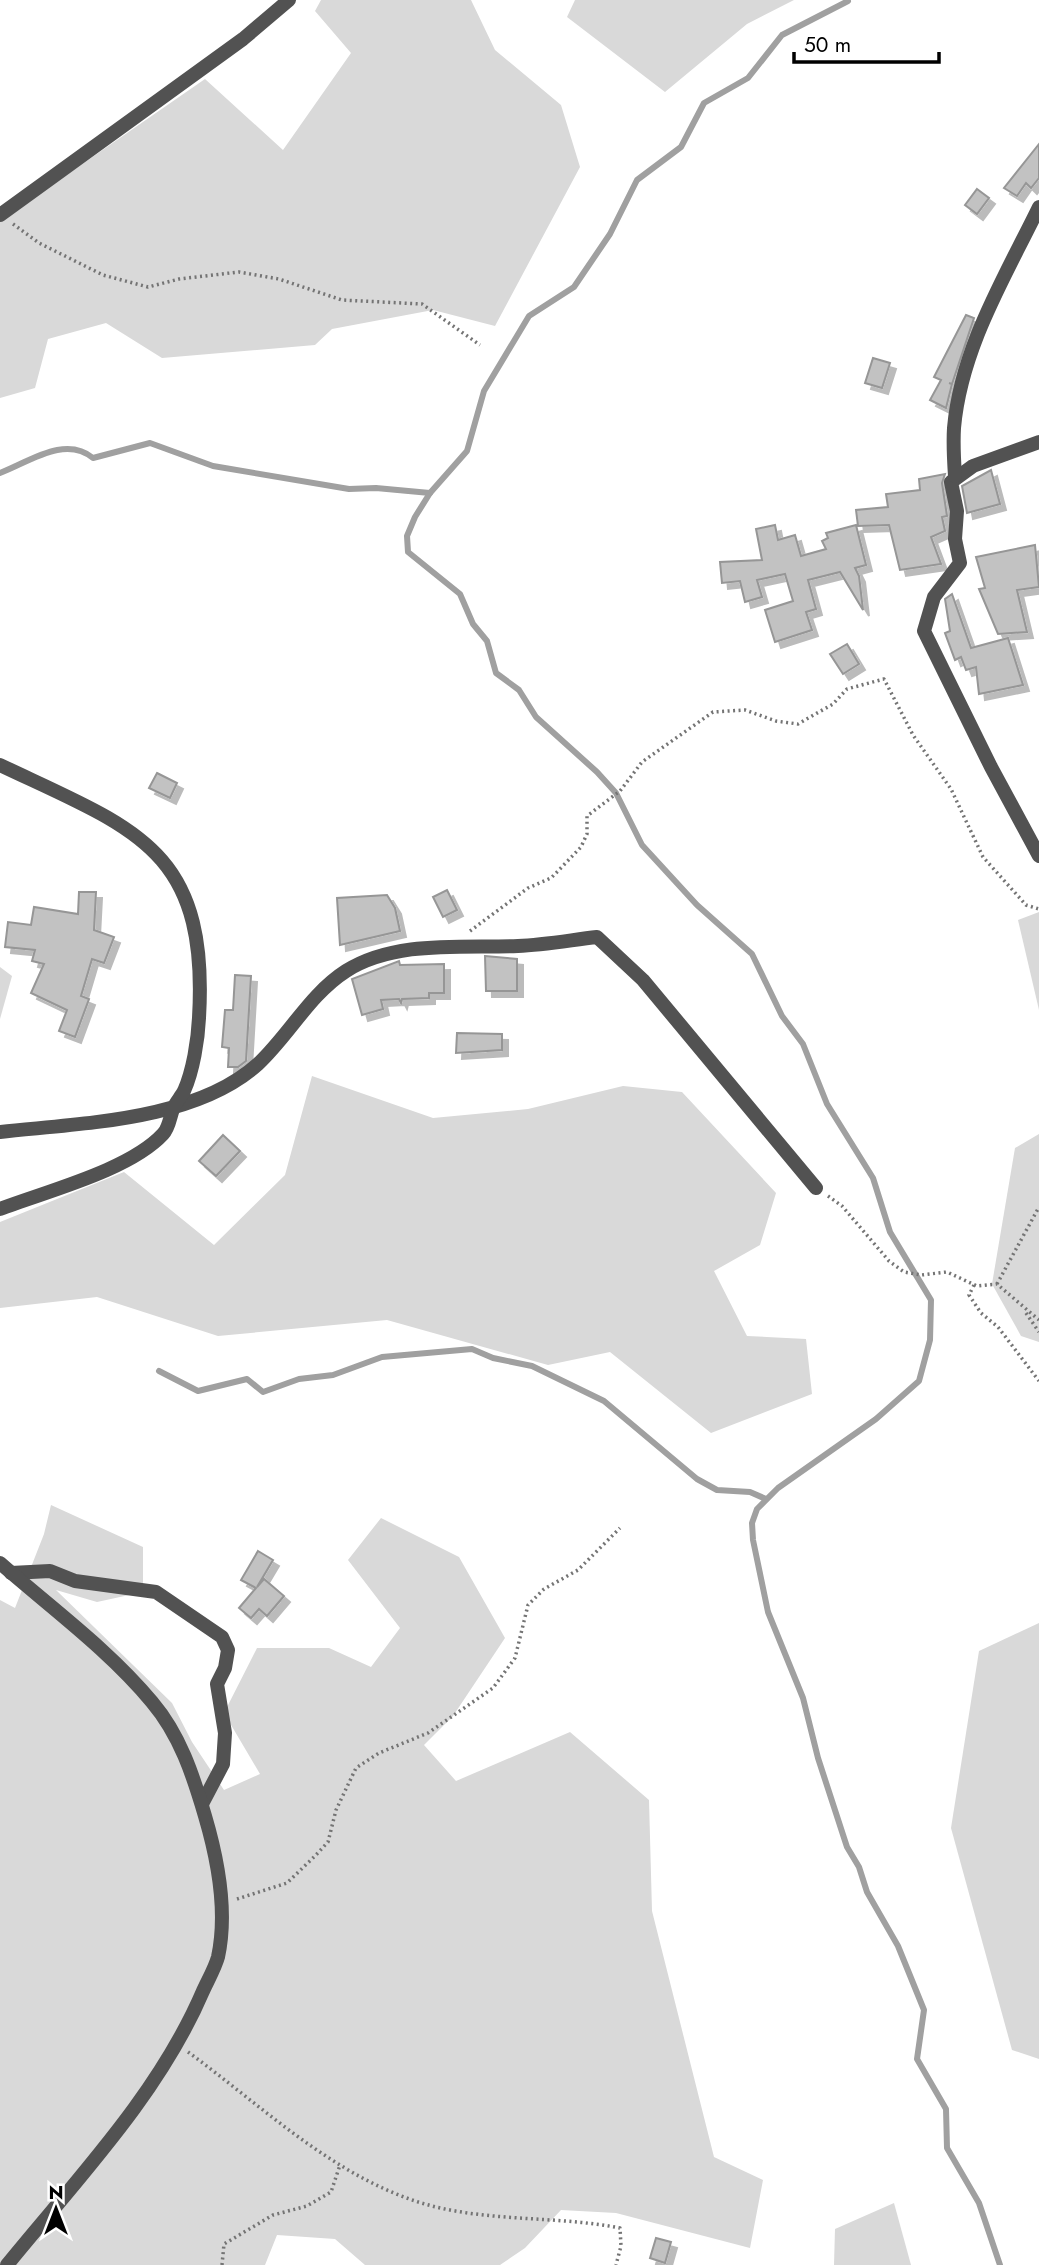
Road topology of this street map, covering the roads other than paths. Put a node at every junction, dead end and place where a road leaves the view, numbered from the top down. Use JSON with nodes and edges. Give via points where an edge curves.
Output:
{"nodes":[{"id":1,"x":289,"y":0,"type":"edge"},
{"id":2,"x":1039,"y":207,"type":"edge"},
{"id":3,"x":0,"y":215,"type":"edge"},
{"id":4,"x":1039,"y":442,"type":"edge"},
{"id":5,"x":955,"y":477,"type":"junction"},
{"id":6,"x":0,"y":765,"type":"edge"},
{"id":7,"x":1039,"y":856,"type":"edge"},
{"id":8,"x":173,"y":1107,"type":"junction"},
{"id":9,"x":0,"y":1132,"type":"edge"},
{"id":10,"x":816,"y":1188,"type":"road end"},
{"id":11,"x":0,"y":1209,"type":"edge"},
{"id":12,"x":6,"y":1568,"type":"edge"},
{"id":13,"x":202,"y":1804,"type":"junction"},
{"id":14,"x":7,"y":2265,"type":"edge"}],
"edges":[{"from":1,"to":3,"type":"street","via":[[243,39]]},
{"from":2,"to":5,"type":"street","via":[[993,295],[968,364],[954,427]]},
{"from":4,"to":5,"type":"street"},
{"from":5,"to":7,"type":"street","via":[[951,482],[960,563],[934,597],[924,631]]},
{"from":6,"to":8,"type":"street","via":[[139,836],[179,881],[196,929],[201,985],[193,1057],[185,1090]]},
{"from":8,"to":9,"type":"street"},
{"from":8,"to":10,"type":"street","via":[[221,1092],[258,1063],[346,971],[393,952],[597,937],[643,980]]},
{"from":8,"to":11,"type":"street","via":[[165,1132],[123,1163]]},
{"from":12,"to":13,"type":"street","via":[[153,1702],[175,1735]]},
{"from":12,"to":13,"type":"street","via":[[50,1571],[75,1581],[156,1592],[222,1636],[228,1650],[217,1684],[225,1733],[223,1764]]},
{"from":13,"to":14,"type":"street","via":[[215,1849],[220,1909],[217,1958],[178,2044],[113,2134]]}]}
